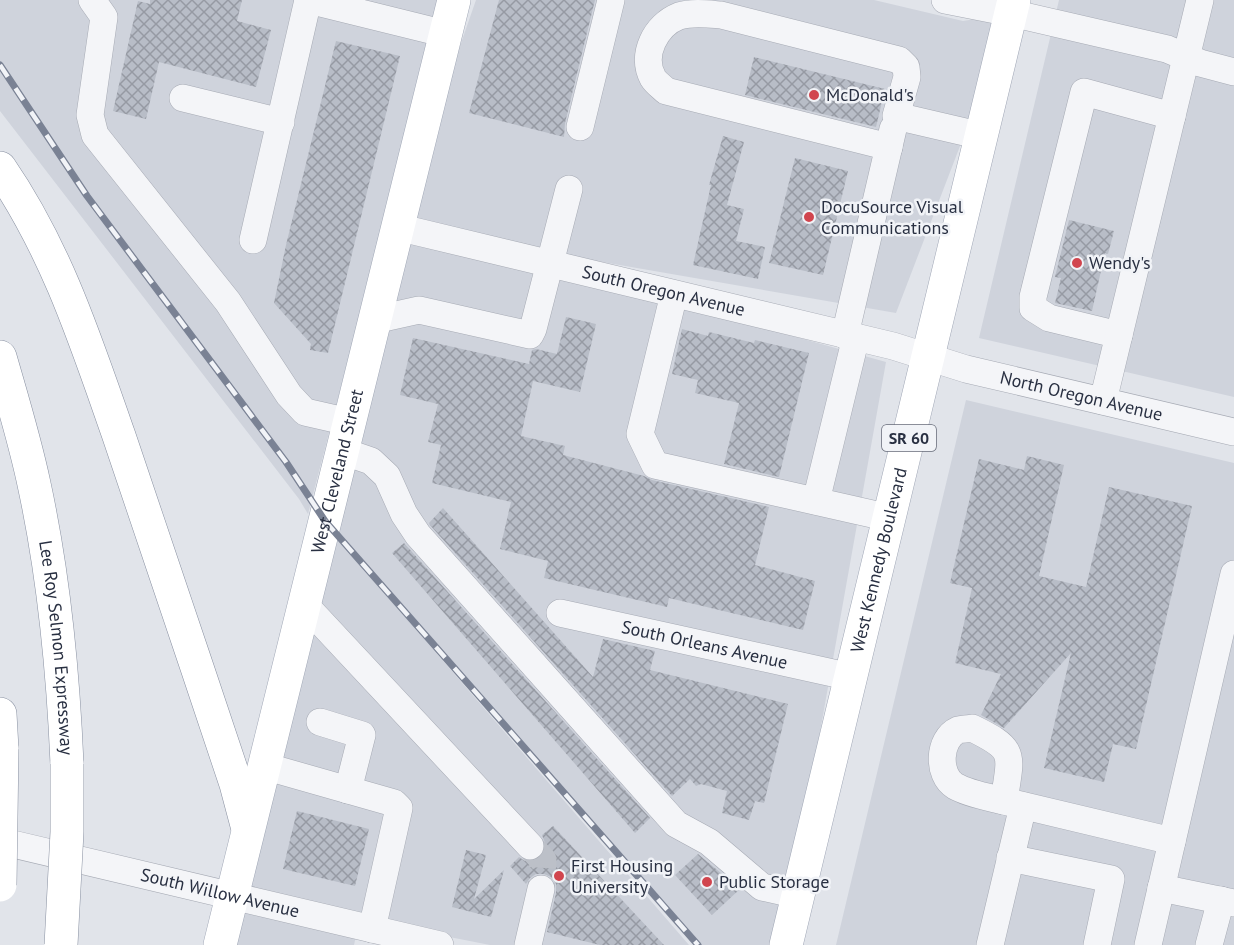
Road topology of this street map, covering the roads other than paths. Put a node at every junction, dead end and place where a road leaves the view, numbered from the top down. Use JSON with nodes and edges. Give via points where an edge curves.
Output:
{"nodes":[{"id":1,"x":92,"y":0,"type":"edge"},
{"id":2,"x":308,"y":0,"type":"edge"},
{"id":3,"x":454,"y":0,"type":"edge"},
{"id":4,"x":611,"y":0,"type":"edge"},
{"id":5,"x":945,"y":0,"type":"edge"},
{"id":6,"x":1198,"y":1,"type":"edge"},
{"id":7,"x":1013,"y":6,"type":"edge"},
{"id":8,"x":757,"y":12,"type":"edge"},
{"id":9,"x":446,"y":34,"type":"junction"},
{"id":10,"x":1186,"y":57,"type":"junction"},
{"id":11,"x":1234,"y":72,"type":"edge"},
{"id":12,"x":183,"y":98,"type":"dead end"},
{"id":13,"x":896,"y":116,"type":"junction"},
{"id":14,"x":1172,"y":116,"type":"junction"},
{"id":15,"x":281,"y":122,"type":"junction"},
{"id":16,"x":580,"y":128,"type":"dead end"},
{"id":17,"x":982,"y":136,"type":"junction"},
{"id":18,"x":889,"y":147,"type":"junction"},
{"id":19,"x":0,"y":168,"type":"edge"},
{"id":20,"x":569,"y":189,"type":"dead end"},
{"id":21,"x":397,"y":227,"type":"junction"},
{"id":22,"x":253,"y":240,"type":"dead end"},
{"id":23,"x":550,"y":263,"type":"junction"},
{"id":24,"x":674,"y":294,"type":"junction"},
{"id":25,"x":374,"y":320,"type":"junction"},
{"id":26,"x":1119,"y":335,"type":"junction"},
{"id":27,"x":851,"y":336,"type":"junction"},
{"id":28,"x":0,"y":357,"type":"edge"},
{"id":29,"x":929,"y":358,"type":"junction"},
{"id":30,"x":1102,"y":401,"type":"junction"},
{"id":31,"x":1234,"y":432,"type":"edge"},
{"id":32,"x":346,"y":437,"type":"junction"},
{"id":33,"x":816,"y":501,"type":"junction"},
{"id":34,"x":890,"y":518,"type":"junction"},
{"id":35,"x":1234,"y":574,"type":"edge"},
{"id":36,"x":304,"y":605,"type":"junction"},
{"id":37,"x":560,"y":613,"type":"dead end"},
{"id":38,"x":851,"y":677,"type":"junction"},
{"id":39,"x":0,"y":714,"type":"edge"},
{"id":40,"x":320,"y":722,"type":"dead end"},
{"id":41,"x":264,"y":766,"type":"junction"},
{"id":42,"x":348,"y":790,"type":"junction"},
{"id":43,"x":248,"y":829,"type":"junction"},
{"id":44,"x":0,"y":841,"type":"edge"},
{"id":45,"x":1172,"y":841,"type":"junction"},
{"id":46,"x":530,"y":846,"type":"tunnel mouth"},
{"id":47,"x":1010,"y":858,"type":"junction"},
{"id":48,"x":0,"y":885,"type":"edge"},
{"id":49,"x":1161,"y":888,"type":"junction"},
{"id":50,"x":541,"y":889,"type":"tunnel mouth"},
{"id":51,"x":232,"y":895,"type":"junction"},
{"id":52,"x":798,"y":895,"type":"junction"},
{"id":53,"x":1227,"y":901,"type":"edge"},
{"id":54,"x":372,"y":929,"type":"junction"},
{"id":55,"x":61,"y":945,"type":"edge"},
{"id":56,"x":220,"y":945,"type":"edge"},
{"id":57,"x":440,"y":945,"type":"edge"},
{"id":58,"x":528,"y":945,"type":"edge"},
{"id":59,"x":786,"y":945,"type":"edge"},
{"id":60,"x":990,"y":945,"type":"edge"},
{"id":61,"x":1097,"y":945,"type":"edge"},
{"id":62,"x":1148,"y":945,"type":"edge"},
{"id":63,"x":1209,"y":945,"type":"edge"}],
"edges":[{"from":1,"to":32,"type":"street","via":[[104,17],[90,115],[95,135],[228,302],[289,395],[304,412]]},
{"from":2,"to":9,"type":"street"},
{"from":2,"to":15,"type":"street"},
{"from":3,"to":9,"type":"main road","name":"West Cleveland Street"},
{"from":4,"to":16,"type":"street"},
{"from":5,"to":7,"type":"street"},
{"from":6,"to":10,"type":"street"},
{"from":7,"to":10,"type":"street"},
{"from":7,"to":17,"type":"main road","name":"West Kennedy Boulevard","number":"SR 60"},
{"from":8,"to":13,"type":"street","via":[[899,60],[906,67],[906,77]]},
{"from":8,"to":18,"type":"street","via":[[678,16],[654,38],[649,50],[653,79],[666,91]]},
{"from":9,"to":21,"type":"main road","name":"West Cleveland Street"},
{"from":10,"to":11,"type":"street"},
{"from":10,"to":14,"type":"street"},
{"from":12,"to":15,"type":"street"},
{"from":13,"to":17,"type":"street"},
{"from":13,"to":18,"type":"street"},
{"from":14,"to":26,"type":"street"},
{"from":14,"to":26,"type":"street","via":[[1084,92],[1033,297],[1033,308],[1049,318]]},
{"from":15,"to":22,"type":"street"},
{"from":17,"to":29,"type":"main road","name":"West Kennedy Boulevard","number":"SR 60"},
{"from":18,"to":27,"type":"street"},
{"from":19,"to":43,"type":"main road","via":[[52,257],[81,328]]},
{"from":20,"to":23,"type":"street"},
{"from":21,"to":23,"type":"street","name":"South Oregon Avenue"},
{"from":21,"to":25,"type":"main road","name":"West Cleveland Street"},
{"from":23,"to":24,"type":"street","name":"South Oregon Avenue"},
{"from":23,"to":25,"type":"street","via":[[530,335],[419,310]]},
{"from":24,"to":27,"type":"street","name":"South Oregon Avenue"},
{"from":24,"to":33,"type":"street","via":[[640,434],[655,465]]},
{"from":25,"to":32,"type":"main road","name":"West Cleveland Street"},
{"from":26,"to":30,"type":"street"},
{"from":27,"to":29,"type":"street","name":"South Oregon Avenue"},
{"from":27,"to":33,"type":"street"},
{"from":28,"to":55,"type":"main road","name":"Lee Roy Selmon Expressway","bridge":true,"via":[[27,449],[47,552],[62,668],[67,832]]},
{"from":29,"to":30,"type":"street","name":"North Oregon Avenue"},
{"from":29,"to":34,"type":"main road","name":"West Kennedy Boulevard","number":"SR 60"},
{"from":30,"to":31,"type":"street","name":"North Oregon Avenue"},
{"from":32,"to":36,"type":"main road","name":"West Cleveland Street"},
{"from":32,"to":52,"type":"street","via":[[387,476],[418,535],[676,824],[709,842],[762,887]]},
{"from":33,"to":34,"type":"street"},
{"from":34,"to":38,"type":"main road","name":"West Kennedy Boulevard","number":"SR 60"},
{"from":35,"to":45,"type":"street"},
{"from":36,"to":41,"type":"main road","name":"West Cleveland Street"},
{"from":36,"to":46,"type":"street"},
{"from":37,"to":38,"type":"street","name":"South Orleans Avenue"},
{"from":38,"to":52,"type":"main road","name":"West Kennedy Boulevard","number":"SR 60"},
{"from":39,"to":48,"type":"main road","bridge":true},
{"from":40,"to":42,"type":"street","via":[[362,735]]},
{"from":41,"to":42,"type":"street"},
{"from":41,"to":43,"type":"main road","name":"West Cleveland Street"},
{"from":42,"to":54,"type":"street","via":[[394,803],[399,808]]},
{"from":43,"to":51,"type":"main road","name":"West Cleveland Street"},
{"from":44,"to":51,"type":"street","name":"South Willow Avenue"},
{"from":45,"to":47,"type":"street","via":[[1013,803]]},
{"from":45,"to":49,"type":"street"},
{"from":47,"to":60,"type":"street"},
{"from":47,"to":61,"type":"street","via":[[1111,879]]},
{"from":49,"to":53,"type":"street"},
{"from":49,"to":62,"type":"street"},
{"from":50,"to":58,"type":"street"},
{"from":51,"to":54,"type":"street","name":"South Willow Avenue"},
{"from":51,"to":56,"type":"main road","name":"West Cleveland Street"},
{"from":52,"to":59,"type":"main road","name":"West Kennedy Boulevard","number":"SR 60"},
{"from":53,"to":63,"type":"street"},
{"from":54,"to":57,"type":"street","name":"South Willow Avenue"}]}
